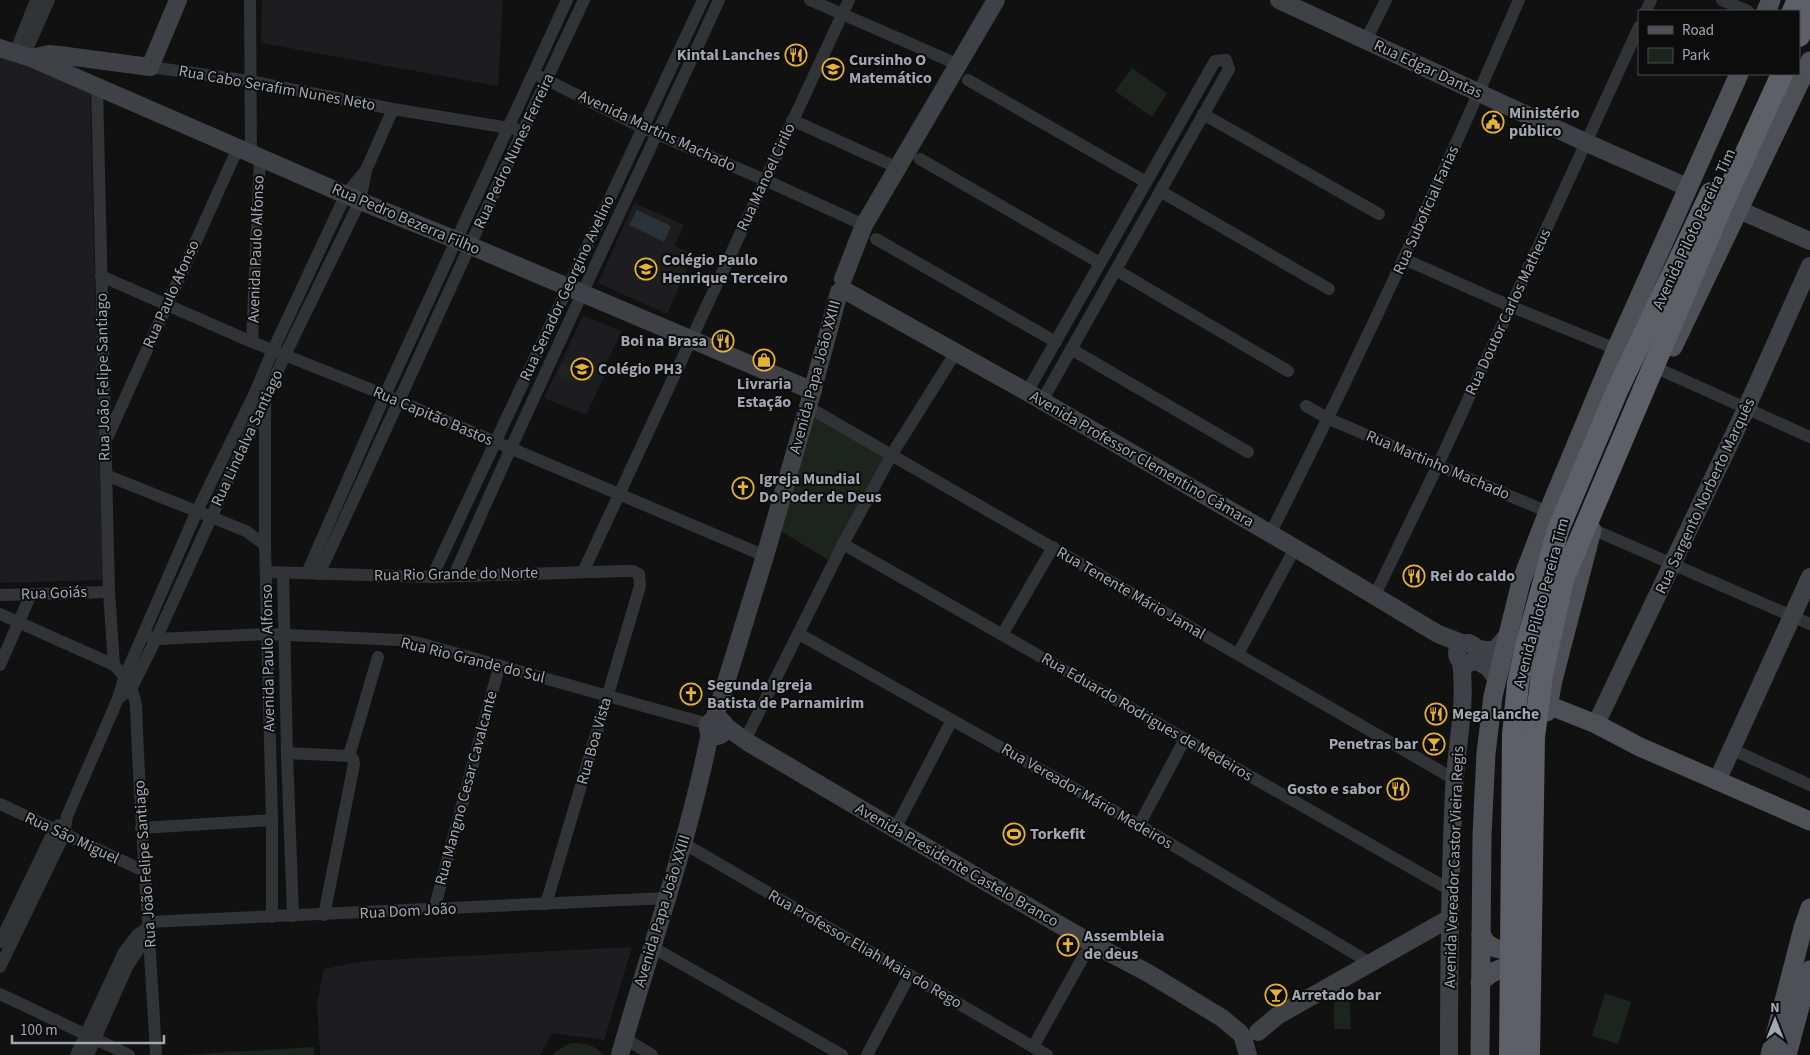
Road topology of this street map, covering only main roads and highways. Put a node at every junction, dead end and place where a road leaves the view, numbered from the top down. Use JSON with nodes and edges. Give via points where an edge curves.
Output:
{"nodes":[{"id":1,"x":178,"y":0,"type":"edge"},
{"id":2,"x":996,"y":0,"type":"edge"},
{"id":3,"x":1279,"y":0,"type":"edge"},
{"id":4,"x":1810,"y":11,"type":"edge"},
{"id":5,"x":1800,"y":34,"type":"edge"},
{"id":6,"x":17,"y":54,"type":"edge"},
{"id":7,"x":1810,"y":61,"type":"edge"},
{"id":8,"x":1739,"y":75,"type":"edge"},
{"id":9,"x":1765,"y":75,"type":"edge"},
{"id":10,"x":1782,"y":75,"type":"edge"},
{"id":11,"x":1687,"y":187,"type":"junction"},
{"id":12,"x":1739,"y":210,"type":"junction"},
{"id":13,"x":1810,"y":241,"type":"edge"},
{"id":14,"x":1810,"y":266,"type":"edge"},
{"id":15,"x":842,"y":287,"type":"junction"},
{"id":16,"x":1617,"y":391,"type":"junction"},
{"id":17,"x":811,"y":399,"type":"junction"},
{"id":18,"x":1586,"y":421,"type":"junction"},
{"id":19,"x":1810,"y":577,"type":"edge"},
{"id":20,"x":1508,"y":635,"type":"junction"},
{"id":21,"x":1467,"y":659,"type":"junction"},
{"id":22,"x":1497,"y":679,"type":"junction"},
{"id":23,"x":1548,"y":705,"type":"junction"},
{"id":24,"x":1596,"y":724,"type":"junction"},
{"id":25,"x":717,"y":727,"type":"junction"},
{"id":26,"x":1523,"y":736,"type":"junction"},
{"id":27,"x":747,"y":741,"type":"junction"},
{"id":28,"x":704,"y":764,"type":"junction"},
{"id":29,"x":1717,"y":781,"type":"junction"},
{"id":30,"x":1810,"y":821,"type":"edge"},
{"id":31,"x":1810,"y":908,"type":"edge"},
{"id":32,"x":1450,"y":918,"type":"junction"},
{"id":33,"x":1480,"y":934,"type":"junction"},
{"id":34,"x":1536,"y":934,"type":"junction"},
{"id":35,"x":1416,"y":938,"type":"junction"},
{"id":36,"x":1450,"y":958,"type":"junction"},
{"id":37,"x":1810,"y":970,"type":"edge"},
{"id":38,"x":1536,"y":979,"type":"junction"},
{"id":39,"x":1480,"y":983,"type":"junction"},
{"id":40,"x":1805,"y":1007,"type":"edge"},
{"id":41,"x":1249,"y":1037,"type":"edge"},
{"id":42,"x":622,"y":1047,"type":"edge"},
{"id":43,"x":1449,"y":1055,"type":"edge"},
{"id":44,"x":1480,"y":1055,"type":"edge"},
{"id":45,"x":1510,"y":1055,"type":"edge"},
{"id":46,"x":1529,"y":1055,"type":"edge"},
{"id":47,"x":1536,"y":1055,"type":"edge"},
{"id":48,"x":1770,"y":1055,"type":"edge"},
{"id":49,"x":1787,"y":1055,"type":"edge"}],
"edges":[{"from":1,"to":6,"type":"main road","name":"Rua Cabo Serafim Nunes Neto","via":[[150,67],[49,54]]},
{"from":2,"to":15,"type":"main road","name":"Avenida Papa João XXIII","via":[[864,225]]},
{"from":3,"to":11,"type":"main road","name":"Rua Edgar Dantas"},
{"from":4,"to":5,"type":"highway"},
{"from":6,"to":17,"type":"main road","name":"Rua Pedro Bezerra Filho","via":[[692,339]]},
{"from":7,"to":12,"type":"main road"},
{"from":8,"to":11,"type":"main road"},
{"from":9,"to":16,"type":"highway","name":"Avenida Piloto Pereira Tim"},
{"from":10,"to":26,"type":"highway","name":"Avenida Piloto Pereira Tim","via":[[1723,203],[1563,579],[1542,675]]},
{"from":11,"to":18,"type":"main road"},
{"from":12,"to":13,"type":"main road"},
{"from":12,"to":23,"type":"main road","via":[[1661,370],[1592,529]]},
{"from":14,"to":24,"type":"main road","name":"Rua Sargento Norberto Marquês","via":[[1746,409]]},
{"from":15,"to":17,"type":"main road","name":"Avenida Papa João XXIII"},
{"from":15,"to":21,"type":"main road","name":"Avenida Professor Clementino Câmara","via":[[1295,548],[1438,634]]},
{"from":16,"to":18,"type":"highway"},
{"from":16,"to":26,"type":"highway","name":"Avenida Piloto Pereira Tim","via":[[1558,530],[1526,646],[1518,684]]},
{"from":17,"to":25,"type":"main road","name":"Avenida Papa João XXIII","via":[[723,692]]},
{"from":18,"to":20,"type":"main road","via":[[1525,568]]},
{"from":19,"to":29,"type":"main road"},
{"from":20,"to":21,"type":"main road","name":"Avenida Professor Clementino Câmara","via":[[1495,650],[1485,650]]},
{"from":20,"to":22,"type":"main road"},
{"from":21,"to":22,"type":"main road","name":"Avenida Professor Clementino Câmara","via":[[1488,667]]},
{"from":21,"to":32,"type":"main road","name":"Avenida Vereador Castor Vieira Regis","via":[[1454,779]]},
{"from":22,"to":33,"type":"main road","via":[[1486,753]]},
{"from":23,"to":24,"type":"main road"},
{"from":23,"to":34,"type":"main road","via":[[1537,810]]},
{"from":24,"to":29,"type":"main road"},
{"from":25,"to":27,"type":"main road","name":"Avenida Presidente Castelo Branco"},
{"from":25,"to":28,"type":"main road","name":"Avenida Papa João XXIII"},
{"from":26,"to":45,"type":"highway","name":"Avenida Piloto Pereira Tim","bridge":true},
{"from":26,"to":46,"type":"highway","name":"Avenida Piloto Pereira Tim","bridge":true},
{"from":27,"to":28,"type":"main road","via":[[725,746]]},
{"from":27,"to":41,"type":"main road","name":"Avenida Presidente Castelo Branco","via":[[1148,973]]},
{"from":28,"to":42,"type":"main road","name":"Avenida Papa João XXIII"},
{"from":29,"to":30,"type":"main road"},
{"from":31,"to":48,"type":"main road"},
{"from":32,"to":35,"type":"main road"},
{"from":32,"to":36,"type":"main road","name":"Avenida Vereador Castor Vieira Regis"},
{"from":33,"to":34,"type":"main road","via":[[1488,945],[1500,949],[1524,947]]},
{"from":33,"to":39,"type":"main road"},
{"from":34,"to":38,"type":"main road"},
{"from":35,"to":36,"type":"main road","via":[[1436,944]]},
{"from":35,"to":41,"type":"main road","via":[[1277,1016]]},
{"from":36,"to":43,"type":"main road","name":"Avenida Vereador Castor Vieira Regis"},
{"from":37,"to":40,"type":"main road"},
{"from":38,"to":39,"type":"main road","via":[[1519,968],[1499,969]]},
{"from":38,"to":47,"type":"main road"},
{"from":39,"to":44,"type":"main road"},
{"from":40,"to":49,"type":"main road"}]}
